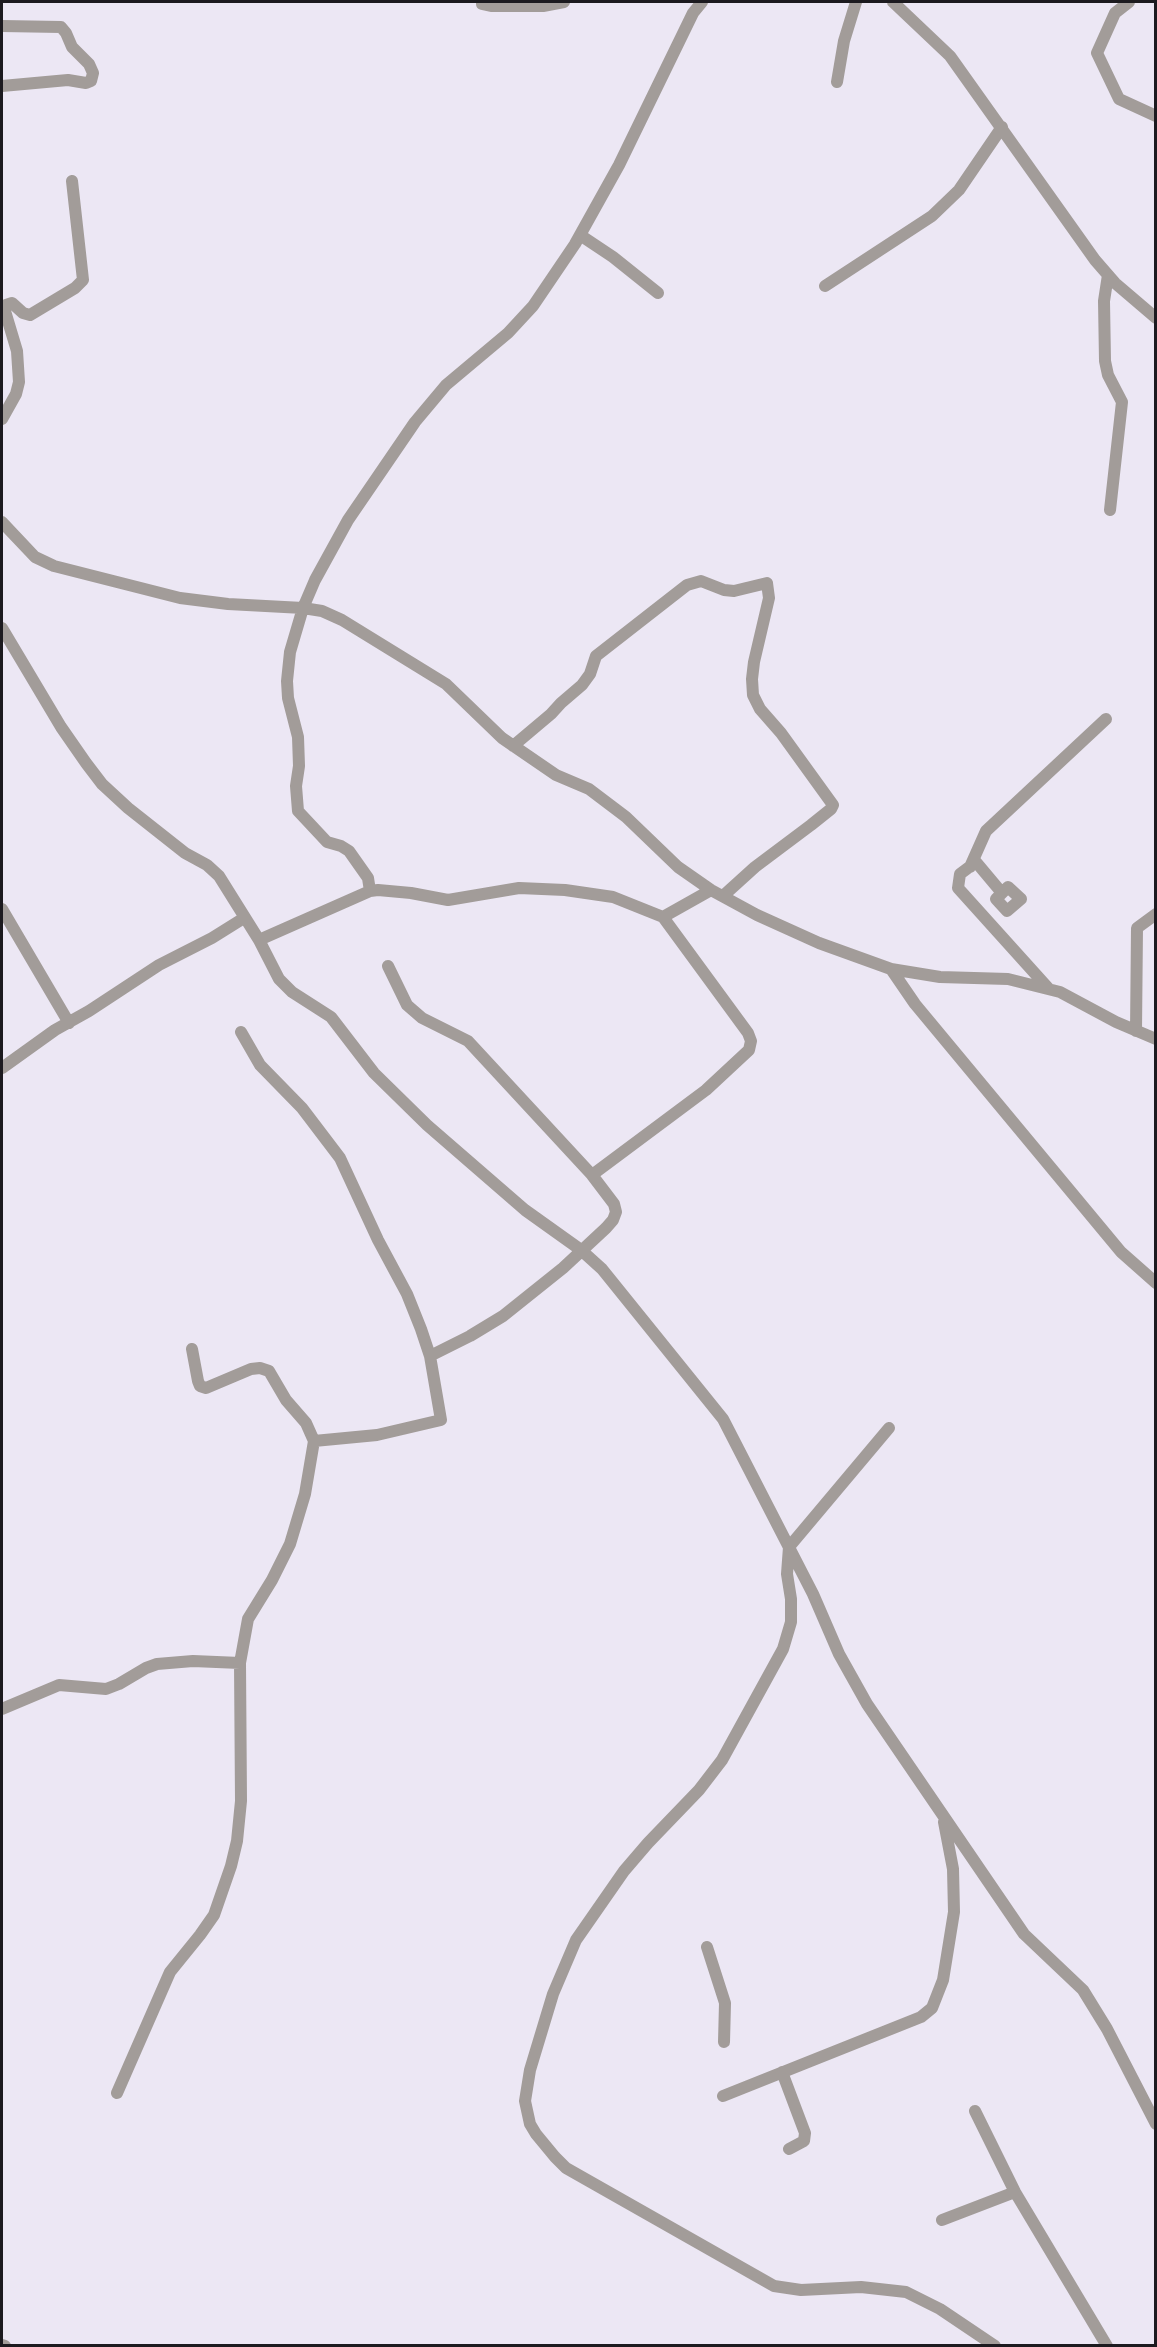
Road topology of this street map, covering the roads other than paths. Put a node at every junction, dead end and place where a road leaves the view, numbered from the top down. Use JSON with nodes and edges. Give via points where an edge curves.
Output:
{"nodes":[{"id":1,"x":482,"y":2,"type":"edge"},
{"id":2,"x":564,"y":2,"type":"edge"},
{"id":3,"x":702,"y":2,"type":"edge"},
{"id":4,"x":856,"y":2,"type":"edge"},
{"id":5,"x":893,"y":2,"type":"edge"},
{"id":6,"x":1129,"y":2,"type":"edge"},
{"id":7,"x":530,"y":4,"type":"edge"},
{"id":8,"x":2,"y":26,"type":"edge"},
{"id":9,"x":837,"y":82,"type":"dead end"},
{"id":10,"x":2,"y":86,"type":"edge"},
{"id":11,"x":1155,"y":116,"type":"edge"},
{"id":12,"x":1002,"y":128,"type":"junction"},
{"id":13,"x":72,"y":181,"type":"dead end"},
{"id":14,"x":580,"y":235,"type":"junction"},
{"id":15,"x":1108,"y":275,"type":"junction"},
{"id":16,"x":825,"y":286,"type":"dead end"},
{"id":17,"x":658,"y":293,"type":"dead end"},
{"id":18,"x":1155,"y":318,"type":"edge"},
{"id":19,"x":2,"y":419,"type":"edge"},
{"id":20,"x":1110,"y":510,"type":"dead end"},
{"id":21,"x":2,"y":522,"type":"edge"},
{"id":22,"x":303,"y":608,"type":"junction"},
{"id":23,"x":2,"y":628,"type":"edge"},
{"id":24,"x":6,"y":646,"type":"edge"},
{"id":25,"x":1106,"y":719,"type":"dead end"},
{"id":26,"x":513,"y":746,"type":"junction"},
{"id":27,"x":970,"y":867,"type":"junction"},
{"id":28,"x":370,"y":891,"type":"junction"},
{"id":29,"x":1002,"y":892,"type":"dead end"},
{"id":30,"x":717,"y":893,"type":"junction"},
{"id":31,"x":2,"y":909,"type":"edge"},
{"id":32,"x":1155,"y":914,"type":"edge"},
{"id":33,"x":663,"y":917,"type":"junction"},
{"id":34,"x":244,"y":918,"type":"junction"},
{"id":35,"x":259,"y":940,"type":"junction"},
{"id":36,"x":388,"y":966,"type":"dead end"},
{"id":37,"x":891,"y":969,"type":"junction"},
{"id":38,"x":1049,"y":989,"type":"junction"},
{"id":39,"x":69,"y":1023,"type":"junction"},
{"id":40,"x":1136,"y":1031,"type":"junction"},
{"id":41,"x":241,"y":1032,"type":"dead end"},
{"id":42,"x":1155,"y":1039,"type":"edge"},
{"id":43,"x":2,"y":1068,"type":"edge"},
{"id":44,"x":592,"y":1175,"type":"junction"},
{"id":45,"x":581,"y":1250,"type":"junction"},
{"id":46,"x":1155,"y":1283,"type":"edge"},
{"id":47,"x":192,"y":1349,"type":"dead end"},
{"id":48,"x":430,"y":1356,"type":"junction"},
{"id":49,"x":890,"y":1428,"type":"dead end"},
{"id":50,"x":314,"y":1441,"type":"junction"},
{"id":51,"x":789,"y":1547,"type":"junction"},
{"id":52,"x":240,"y":1663,"type":"junction"},
{"id":53,"x":2,"y":1709,"type":"edge"},
{"id":54,"x":942,"y":1815,"type":"junction"},
{"id":55,"x":707,"y":1947,"type":"dead end"},
{"id":56,"x":724,"y":2042,"type":"dead end"},
{"id":57,"x":782,"y":2072,"type":"junction"},
{"id":58,"x":117,"y":2094,"type":"dead end"},
{"id":59,"x":723,"y":2096,"type":"dead end"},
{"id":60,"x":975,"y":2111,"type":"dead end"},
{"id":61,"x":1155,"y":2124,"type":"edge"},
{"id":62,"x":789,"y":2149,"type":"dead end"},
{"id":63,"x":1015,"y":2192,"type":"junction"},
{"id":64,"x":942,"y":2220,"type":"dead end"},
{"id":65,"x":995,"y":2346,"type":"edge"},
{"id":66,"x":1107,"y":2346,"type":"edge"}],
"edges":[{"from":1,"to":7,"type":"street","via":[[491,6]]},
{"from":2,"to":7,"type":"street"},
{"from":3,"to":14,"type":"street"},
{"from":4,"to":9,"type":"street"},
{"from":5,"to":12,"type":"street","via":[[950,56]]},
{"from":6,"to":11,"type":"street","via":[[1115,13],[1097,53],[1119,99]]},
{"from":8,"to":10,"type":"street","via":[[61,27],[93,73],[92,81],[86,83],[68,80]]},
{"from":12,"to":15,"type":"street"},
{"from":12,"to":16,"type":"street","via":[[959,190],[932,216]]},
{"from":13,"to":19,"type":"street","via":[[83,280],[30,315],[12,303],[6,304],[17,351],[19,382]]},
{"from":14,"to":17,"type":"street"},
{"from":14,"to":22,"type":"street","via":[[533,306],[508,333],[446,385],[415,422],[348,520]]},
{"from":15,"to":18,"type":"street"},
{"from":15,"to":20,"type":"street","via":[[1104,301],[1105,361],[1122,402]]},
{"from":21,"to":22,"type":"street","via":[[35,557],[54,566],[204,602]]},
{"from":22,"to":26,"type":"street","via":[[342,620],[446,684]]},
{"from":22,"to":28,"type":"street","via":[[287,674],[288,698],[298,737],[298,811],[327,842],[349,851],[368,878]]},
{"from":23,"to":24,"type":"street"},
{"from":24,"to":34,"type":"street","via":[[102,784],[143,822],[219,876]]},
{"from":25,"to":27,"type":"street","via":[[986,831]]},
{"from":26,"to":30,"type":"street","via":[[556,775],[589,789],[626,817],[678,867]]},
{"from":26,"to":30,"type":"street","via":[[582,685],[596,656],[687,585],[701,581],[734,591],[767,583],[770,598],[754,662],[753,695],[759,709],[833,805]]},
{"from":27,"to":29,"type":"street","via":[[976,862]]},
{"from":27,"to":38,"type":"street","via":[[960,874],[958,888]]},
{"from":28,"to":33,"type":"street","via":[[393,890],[448,900],[519,888],[565,890],[613,897]]},
{"from":28,"to":35,"type":"street"},
{"from":30,"to":33,"type":"street"},
{"from":30,"to":37,"type":"street","via":[[756,915]]},
{"from":31,"to":39,"type":"street"},
{"from":32,"to":40,"type":"street","via":[[1137,928]]},
{"from":33,"to":44,"type":"street","via":[[742,1023],[751,1046],[706,1090]]},
{"from":34,"to":35,"type":"street"},
{"from":34,"to":39,"type":"street","via":[[159,965]]},
{"from":35,"to":45,"type":"street","via":[[279,979],[331,1017],[397,1097],[525,1210]]},
{"from":36,"to":44,"type":"street","via":[[407,1005],[422,1018],[468,1041]]},
{"from":37,"to":38,"type":"street","via":[[940,977],[1008,979]]},
{"from":37,"to":46,"type":"street","via":[[915,1004],[1106,1235]]},
{"from":38,"to":40,"type":"street"},
{"from":39,"to":43,"type":"street"},
{"from":40,"to":42,"type":"street"},
{"from":41,"to":48,"type":"street","via":[[260,1065],[302,1108],[340,1158],[407,1294]]},
{"from":44,"to":45,"type":"street","via":[[615,1204],[616,1212],[606,1228]]},
{"from":45,"to":48,"type":"street","via":[[503,1316]]},
{"from":45,"to":51,"type":"street","via":[[602,1269],[723,1419]]},
{"from":47,"to":50,"type":"street","via":[[198,1381],[206,1388],[251,1370],[269,1371],[306,1423]]},
{"from":48,"to":50,"type":"street","via":[[441,1420],[378,1435]]},
{"from":49,"to":51,"type":"street"},
{"from":50,"to":52,"type":"street","via":[[305,1494],[290,1544],[248,1619]]},
{"from":51,"to":54,"type":"street","via":[[867,1704]]},
{"from":51,"to":65,"type":"street","via":[[791,1622],[783,1648],[722,1761],[624,1871],[576,1940],[530,2070],[527,2113],[543,2144],[566,2168],[774,2286],[906,2292],[940,2309]]},
{"from":52,"to":53,"type":"street","via":[[157,1664],[106,1689],[59,1685]]},
{"from":52,"to":58,"type":"street","via":[[241,1801],[231,1866],[214,1915],[170,1972]]},
{"from":54,"to":57,"type":"street","via":[[953,1869],[954,1912],[943,1980],[932,2008],[921,2017]]},
{"from":54,"to":61,"type":"street","via":[[1024,1934],[1083,1990]]},
{"from":55,"to":56,"type":"street","via":[[725,2003]]},
{"from":57,"to":59,"type":"street"},
{"from":57,"to":62,"type":"street","via":[[805,2133],[804,2141]]},
{"from":60,"to":63,"type":"street"},
{"from":63,"to":64,"type":"street"},
{"from":63,"to":66,"type":"street"}]}
